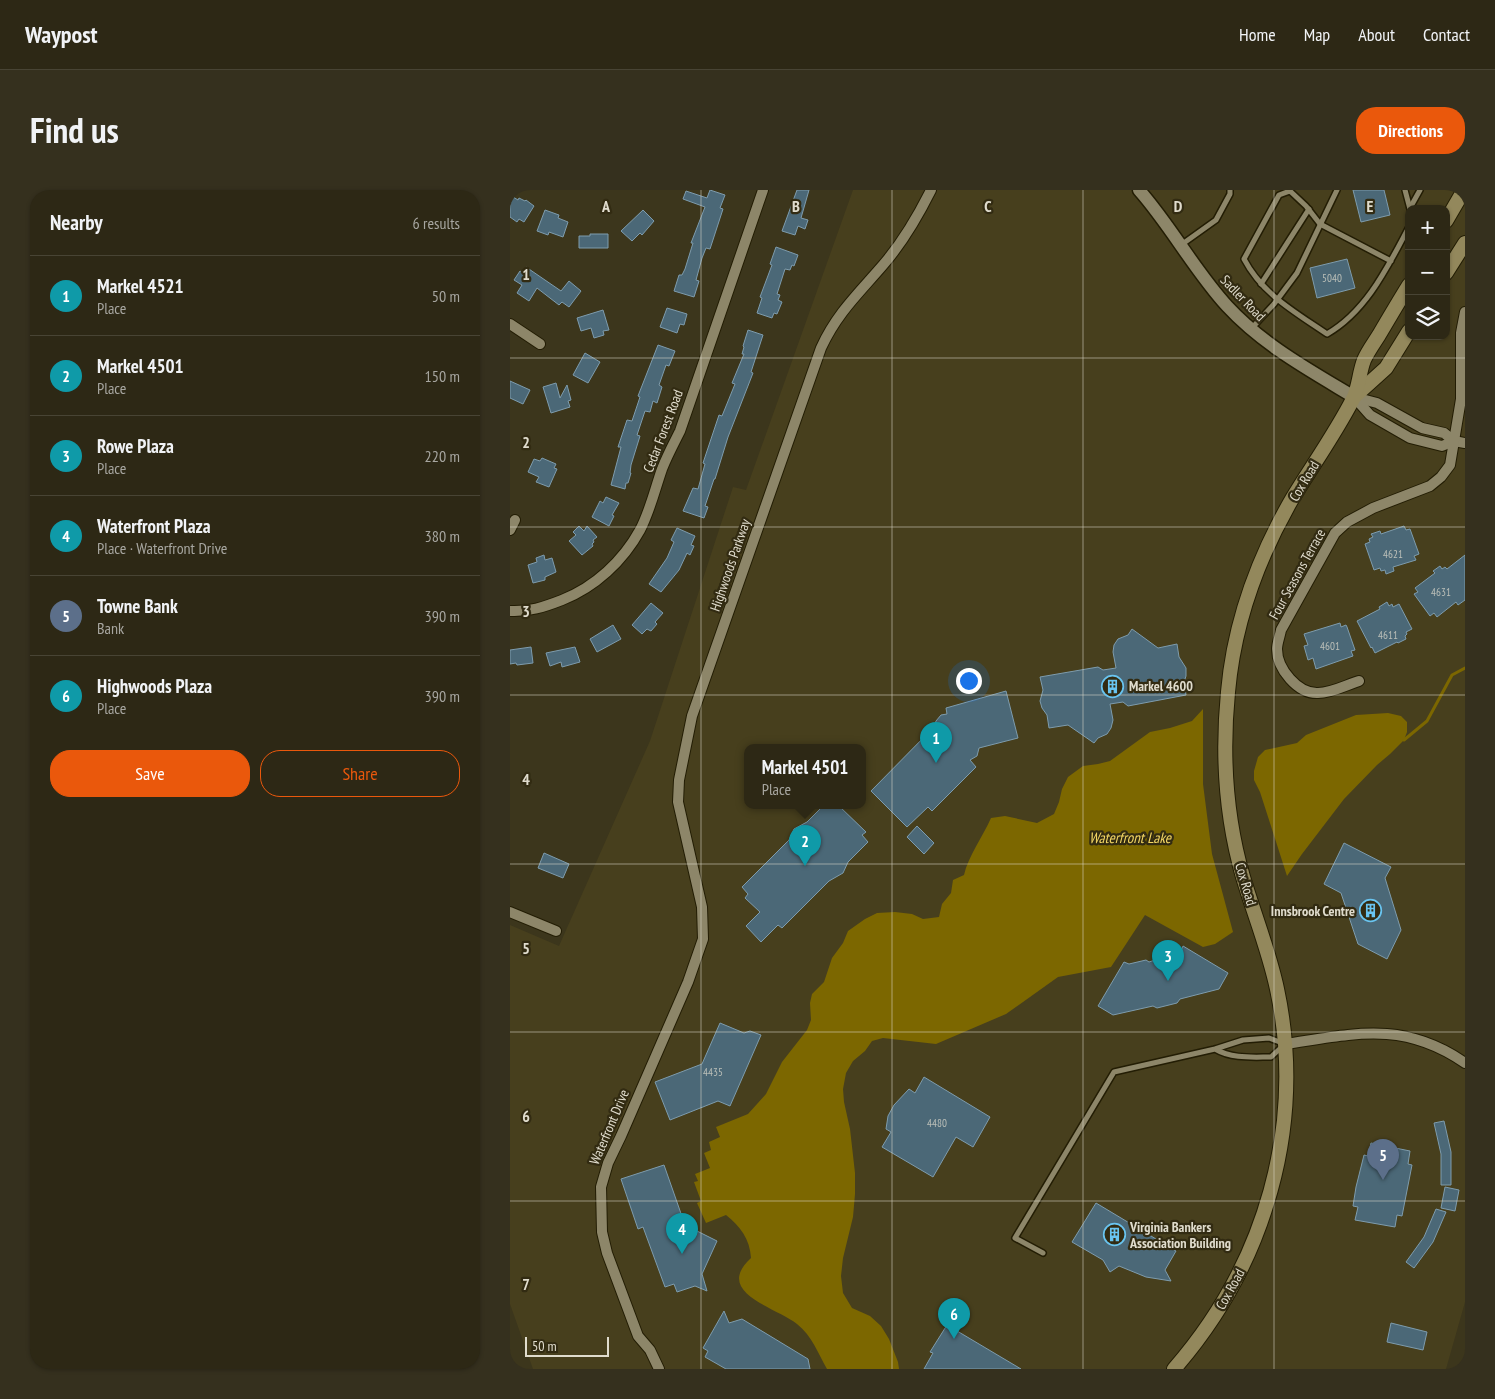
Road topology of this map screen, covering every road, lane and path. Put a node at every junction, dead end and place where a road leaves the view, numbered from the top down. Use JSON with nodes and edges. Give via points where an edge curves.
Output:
{"nodes":[{"id":1,"x":763,"y":190,"type":"edge"},
{"id":2,"x":931,"y":190,"type":"edge"},
{"id":3,"x":1139,"y":190,"type":"edge"},
{"id":4,"x":1230,"y":190,"type":"edge"},
{"id":5,"x":1337,"y":190,"type":"edge"},
{"id":6,"x":1405,"y":190,"type":"edge"},
{"id":7,"x":1420,"y":190,"type":"edge"},
{"id":8,"x":1464,"y":190,"type":"edge"},
{"id":9,"x":1409,"y":205,"type":"edge"},
{"id":10,"x":1412,"y":205,"type":"edge"},
{"id":11,"x":1309,"y":209,"type":"junction"},
{"id":12,"x":1450,"y":214,"type":"edge"},
{"id":13,"x":1320,"y":224,"type":"junction"},
{"id":14,"x":1405,"y":234,"type":"edge"},
{"id":15,"x":1465,"y":243,"type":"edge"},
{"id":16,"x":1181,"y":245,"type":"junction"},
{"id":17,"x":1390,"y":261,"type":"junction"},
{"id":18,"x":1450,"y":267,"type":"edge"},
{"id":19,"x":1261,"y":284,"type":"junction"},
{"id":20,"x":1405,"y":292,"type":"edge"},
{"id":21,"x":1277,"y":300,"type":"junction"},
{"id":22,"x":1465,"y":312,"type":"edge"},
{"id":23,"x":510,"y":324,"type":"edge"},
{"id":24,"x":1251,"y":329,"type":"junction"},
{"id":25,"x":1405,"y":337,"type":"edge"},
{"id":26,"x":540,"y":344,"type":"dead end"},
{"id":27,"x":1354,"y":397,"type":"junction"},
{"id":28,"x":1454,"y":441,"type":"junction"},
{"id":29,"x":1465,"y":443,"type":"edge"},
{"id":30,"x":515,"y":520,"type":"dead end"},
{"id":31,"x":510,"y":530,"type":"edge"},
{"id":32,"x":510,"y":611,"type":"edge"},
{"id":33,"x":1359,"y":681,"type":"dead end"},
{"id":34,"x":510,"y":912,"type":"edge"},
{"id":35,"x":556,"y":931,"type":"dead end"},
{"id":36,"x":688,"y":982,"type":"joint"},
{"id":37,"x":1285,"y":1044,"type":"junction"},
{"id":38,"x":1215,"y":1049,"type":"junction"},
{"id":39,"x":1465,"y":1063,"type":"edge"},
{"id":40,"x":1042,"y":1254,"type":"dead end"},
{"id":41,"x":659,"y":1369,"type":"edge"},
{"id":42,"x":1174,"y":1369,"type":"edge"}],
"edges":[{"from":1,"to":32,"type":"street","name":"Cedar Forest Road","via":[[680,431],[636,537],[612,568],[574,595],[539,608]]},
{"from":2,"to":36,"type":"street","name":"Highwoods Parkway","via":[[902,240],[839,315],[820,348],[692,716],[679,780],[678,802],[703,921],[703,939]]},
{"from":3,"to":16,"type":"street","name":"Sadler Road"},
{"from":4,"to":16,"type":"lane","via":[[1216,220]]},
{"from":5,"to":13,"type":"lane"},
{"from":6,"to":9,"type":"lane"},
{"from":7,"to":10,"type":"lane"},
{"from":8,"to":12,"type":"main road"},
{"from":11,"to":13,"type":"lane"},
{"from":11,"to":19,"type":"lane"},
{"from":11,"to":19,"type":"lane","via":[[1290,191],[1279,195],[1244,259]]},
{"from":13,"to":17,"type":"lane"},
{"from":13,"to":21,"type":"lane","via":[[1297,274]]},
{"from":14,"to":17,"type":"lane"},
{"from":15,"to":18,"type":"main road"},
{"from":16,"to":24,"type":"street","name":"Sadler Road","via":[[1226,306]]},
{"from":17,"to":21,"type":"lane","via":[[1361,307],[1327,334]]},
{"from":19,"to":21,"type":"lane"},
{"from":20,"to":27,"type":"main road","name":"Cox Road","via":[[1365,358]]},
{"from":21,"to":24,"type":"lane"},
{"from":22,"to":28,"type":"street","name":"Four Seasons Terrace","via":[[1461,333],[1461,399]]},
{"from":23,"to":26,"type":"street"},
{"from":24,"to":27,"type":"street","name":"Sadler Road","via":[[1286,357]]},
{"from":25,"to":27,"type":"main road","name":"Cox Road","via":[[1386,368]]},
{"from":27,"to":28,"type":"street","via":[[1370,415],[1410,438],[1442,446]]},
{"from":27,"to":37,"type":"main road","name":"Cox Road","via":[[1269,543],[1238,634],[1228,693],[1226,762],[1230,813],[1239,860],[1276,988]]},
{"from":28,"to":29,"type":"street"},
{"from":28,"to":33,"type":"street","name":"Four Seasons Terrace","via":[[1450,465],[1442,477],[1430,486],[1373,508],[1347,522],[1335,533],[1282,630],[1278,656],[1282,667],[1300,689],[1326,692]]},
{"from":30,"to":31,"type":"street"},
{"from":34,"to":35,"type":"street"},
{"from":36,"to":41,"type":"street","name":"Waterfront Drive","via":[[600,1187],[602,1232],[607,1253],[638,1336],[650,1350]]},
{"from":37,"to":38,"type":"lane","via":[[1269,1038],[1243,1040]]},
{"from":37,"to":38,"type":"lane","via":[[1271,1056],[1224,1054]]},
{"from":37,"to":39,"type":"street","via":[[1385,1033],[1434,1044]]},
{"from":37,"to":42,"type":"main road","name":"Cox Road","via":[[1286,1106],[1266,1211],[1222,1306]]},
{"from":38,"to":40,"type":"lane","via":[[1114,1072],[1015,1238]]}]}
